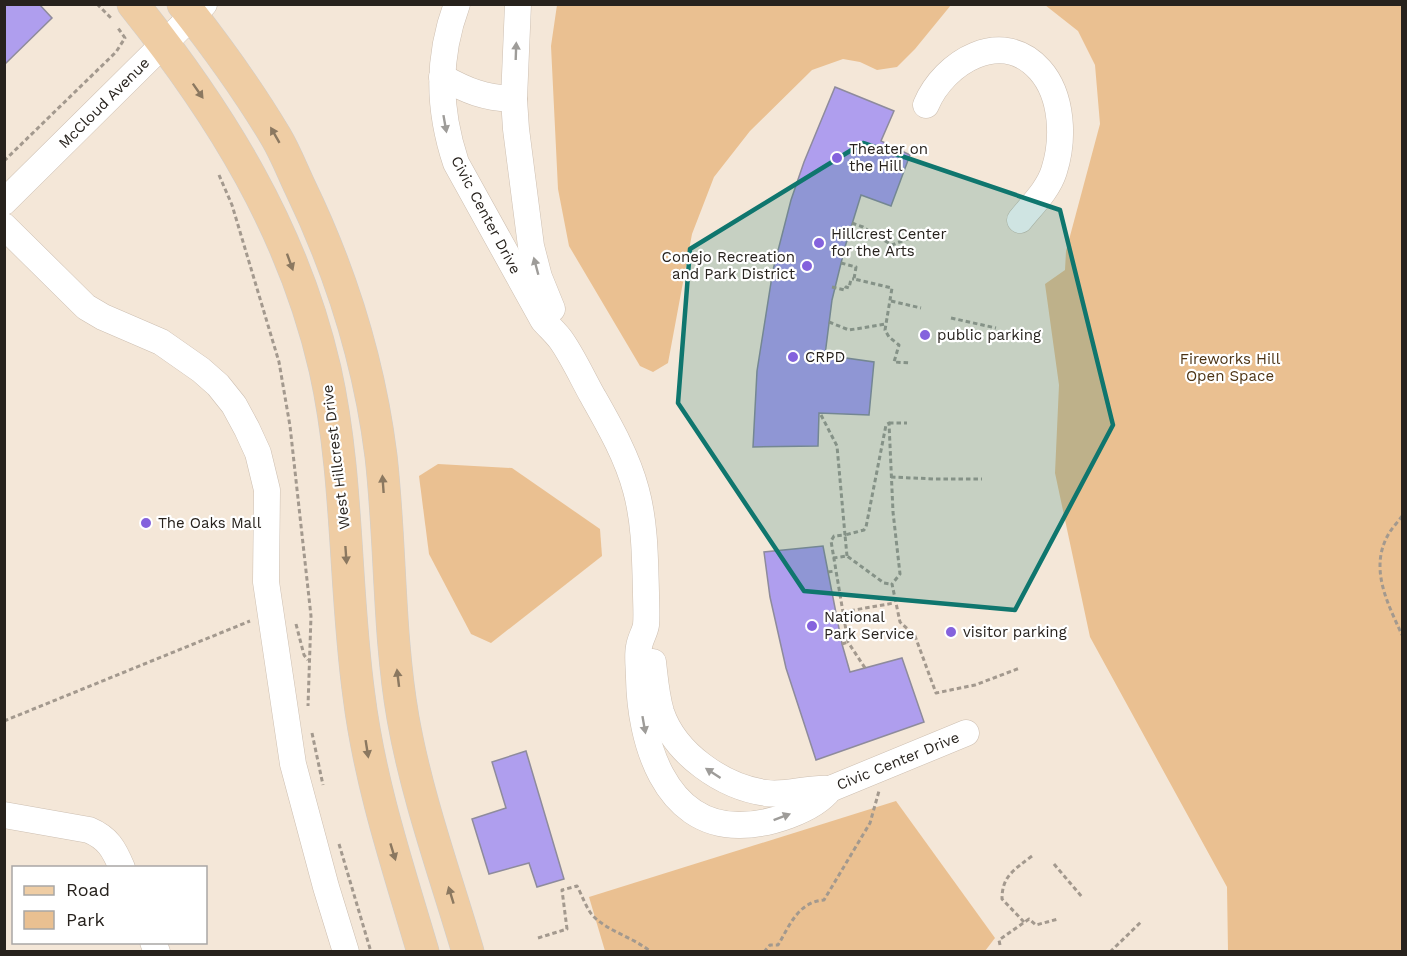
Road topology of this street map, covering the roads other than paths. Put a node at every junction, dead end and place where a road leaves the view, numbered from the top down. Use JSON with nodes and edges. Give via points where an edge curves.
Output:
{"nodes":[{"id":1,"x":133,"y":4,"type":"edge"},
{"id":2,"x":457,"y":4,"type":"edge"},
{"id":3,"x":518,"y":4,"type":"edge"},
{"id":4,"x":193,"y":8,"type":"edge"},
{"id":5,"x":164,"y":44,"type":"junction"},
{"id":6,"x":442,"y":77,"type":"junction"},
{"id":7,"x":514,"y":99,"type":"junction"},
{"id":8,"x":926,"y":105,"type":"dead end"},
{"id":9,"x":4,"y":201,"type":"edge"},
{"id":10,"x":1020,"y":220,"type":"dead end"},
{"id":11,"x":4,"y":226,"type":"edge"},
{"id":12,"x":561,"y":341,"type":"junction"},
{"id":13,"x":646,"y":626,"type":"junction"},
{"id":14,"x":966,"y":733,"type":"dead end"},
{"id":15,"x":830,"y":789,"type":"junction"},
{"id":16,"x":4,"y":815,"type":"edge"},
{"id":17,"x":122,"y":866,"type":"edge"},
{"id":18,"x":346,"y":951,"type":"edge"},
{"id":19,"x":423,"y":951,"type":"edge"},
{"id":20,"x":468,"y":951,"type":"edge"}],
"edges":[{"from":1,"to":5,"type":"main road","name":"West Hillcrest Drive"},
{"from":2,"to":6,"type":"street","name":"Civic Center Drive","via":[[444,49]]},
{"from":7,"to":3,"type":"street","name":"Civic Center Drive","one_way":true},
{"from":4,"to":5,"type":"street","name":"McCloud Avenue"},
{"from":20,"to":4,"type":"main road","one_way":true,"via":[[416,777],[403,718],[381,458],[373,399],[346,295],[324,235],[278,139]]},
{"from":5,"to":9,"type":"street","name":"McCloud Avenue"},
{"from":5,"to":19,"type":"main road","name":"West Hillcrest Drive","one_way":true,"via":[[218,119],[254,179],[288,256],[324,367],[340,470],[353,645],[369,765]]},
{"from":6,"to":7,"type":"street","via":[[468,92]]},
{"from":6,"to":12,"type":"street","name":"Civic Center Drive","one_way":true,"via":[[443,116],[456,163],[543,320]]},
{"from":12,"to":7,"type":"street","name":"Civic Center Drive","one_way":true,"via":[[531,246]]},
{"from":8,"to":10,"type":"street","via":[[942,77],[972,56],[989,51],[1008,52],[1027,59],[1040,70],[1053,92],[1060,117],[1058,155],[1044,190]]},
{"from":11,"to":18,"type":"street","via":[[86,307],[161,342],[201,370],[229,399],[247,429],[267,490],[266,582],[293,764]]},
{"from":12,"to":13,"type":"street","name":"Civic Center Drive","via":[[614,434],[636,490],[644,532]]},
{"from":15,"to":13,"type":"street","name":"Civic Center Drive","one_way":true,"via":[[767,793],[741,788],[714,775],[690,756],[662,714]]},
{"from":13,"to":15,"type":"street","name":"Civic Center Drive","one_way":true,"via":[[639,647],[639,700],[645,734],[672,794],[688,808],[722,824],[739,825],[783,817],[822,799]]},
{"from":14,"to":15,"type":"street","name":"Civic Center Drive"},
{"from":16,"to":17,"type":"street","via":[[101,835],[110,842]]}]}
